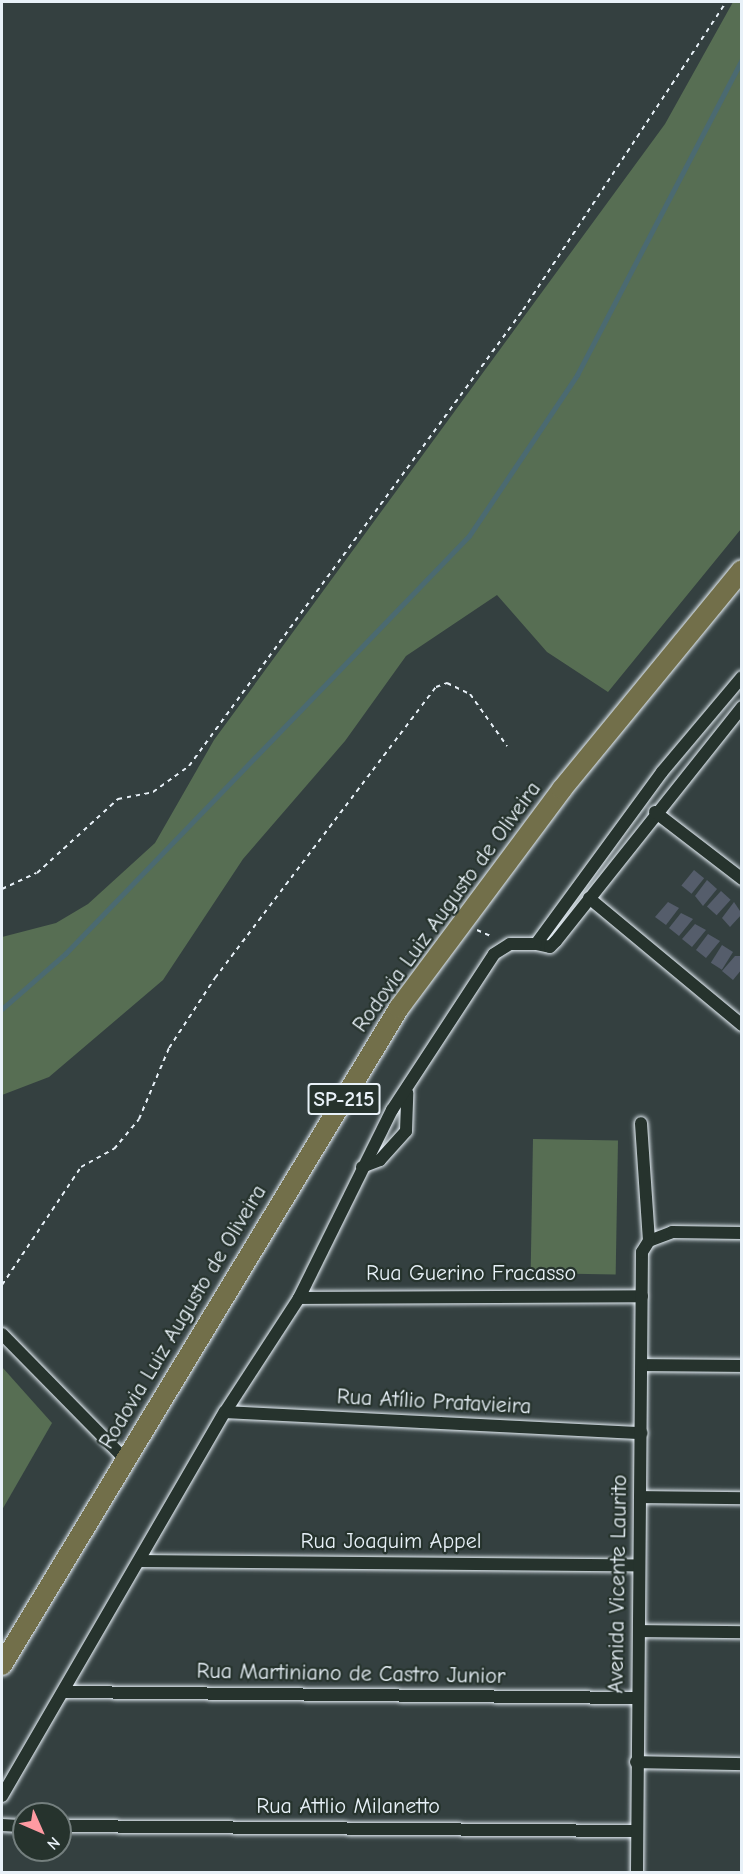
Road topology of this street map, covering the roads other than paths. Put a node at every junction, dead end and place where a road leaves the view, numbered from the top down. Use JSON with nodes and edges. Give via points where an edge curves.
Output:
{"nodes":[{"id":1,"x":741,"y":570,"type":"edge"},
{"id":2,"x":741,"y":677,"type":"edge"},
{"id":3,"x":741,"y":706,"type":"edge"},
{"id":4,"x":655,"y":812,"type":"junction"},
{"id":5,"x":741,"y":879,"type":"edge"},
{"id":6,"x":589,"y":898,"type":"junction"},
{"id":7,"x":536,"y":944,"type":"junction"},
{"id":8,"x":741,"y":1025,"type":"edge"},
{"id":9,"x":407,"y":1092,"type":"junction"},
{"id":10,"x":641,"y":1123,"type":"dead end"},
{"id":11,"x":362,"y":1167,"type":"junction"},
{"id":12,"x":741,"y":1233,"type":"edge"},
{"id":13,"x":648,"y":1241,"type":"junction"},
{"id":14,"x":642,"y":1296,"type":"junction"},
{"id":15,"x":299,"y":1298,"type":"junction"},
{"id":16,"x":2,"y":1334,"type":"edge"},
{"id":17,"x":642,"y":1365,"type":"junction"},
{"id":18,"x":741,"y":1366,"type":"edge"},
{"id":19,"x":225,"y":1412,"type":"junction"},
{"id":20,"x":641,"y":1433,"type":"junction"},
{"id":21,"x":124,"y":1458,"type":"junction"},
{"id":22,"x":640,"y":1497,"type":"junction"},
{"id":23,"x":741,"y":1498,"type":"edge"},
{"id":24,"x":142,"y":1561,"type":"junction"},
{"id":25,"x":639,"y":1565,"type":"junction"},
{"id":26,"x":639,"y":1631,"type":"junction"},
{"id":27,"x":741,"y":1632,"type":"edge"},
{"id":28,"x":2,"y":1665,"type":"edge"},
{"id":29,"x":64,"y":1692,"type":"junction"},
{"id":30,"x":637,"y":1698,"type":"junction"},
{"id":31,"x":636,"y":1762,"type":"junction"},
{"id":32,"x":741,"y":1764,"type":"edge"},
{"id":33,"x":2,"y":1796,"type":"edge"},
{"id":34,"x":72,"y":1826,"type":"edge"},
{"id":35,"x":636,"y":1831,"type":"junction"},
{"id":36,"x":637,"y":1872,"type":"edge"}],
"edges":[{"from":1,"to":21,"type":"highway","name":"Rodovia Luiz Augusto de Oliveira","number":"SP-215","via":[[562,789],[399,1008]]},
{"from":2,"to":7,"type":"street","via":[[655,781]]},
{"from":3,"to":4,"type":"street"},
{"from":4,"to":5,"type":"street"},
{"from":4,"to":6,"type":"street"},
{"from":6,"to":7,"type":"street","via":[[550,947]]},
{"from":6,"to":8,"type":"street"},
{"from":7,"to":9,"type":"street","via":[[510,944],[494,954]]},
{"from":9,"to":11,"type":"street"},
{"from":9,"to":11,"type":"street","via":[[406,1131],[380,1160]]},
{"from":10,"to":13,"type":"street","name":"Avenida Vicente Laurito"},
{"from":11,"to":15,"type":"street"},
{"from":12,"to":13,"type":"street","via":[[672,1232]]},
{"from":13,"to":14,"type":"street","name":"Avenida Vicente Laurito","via":[[642,1252]]},
{"from":14,"to":15,"type":"street","name":"Rua Guerino Fracasso"},
{"from":14,"to":17,"type":"street","name":"Avenida Vicente Laurito"},
{"from":15,"to":19,"type":"street"},
{"from":16,"to":21,"type":"street"},
{"from":17,"to":18,"type":"street"},
{"from":17,"to":20,"type":"street","name":"Avenida Vicente Laurito"},
{"from":19,"to":20,"type":"street","name":"Rua Atílio Pratavieira"},
{"from":19,"to":24,"type":"street"},
{"from":20,"to":22,"type":"street","name":"Avenida Vicente Laurito"},
{"from":21,"to":28,"type":"highway","name":"Rodovia Luiz Augusto de Oliveira","number":"SP-215"},
{"from":22,"to":23,"type":"street"},
{"from":22,"to":25,"type":"street","name":"Avenida Vicente Laurito"},
{"from":24,"to":25,"type":"street","name":"Rua Joaquim Appel"},
{"from":24,"to":29,"type":"street"},
{"from":25,"to":26,"type":"street","name":"Avenida Vicente Laurito"},
{"from":26,"to":27,"type":"street"},
{"from":26,"to":30,"type":"street","name":"Avenida Vicente Laurito"},
{"from":29,"to":30,"type":"street","name":"Rua Martiniano de Castro Junior"},
{"from":29,"to":33,"type":"street"},
{"from":30,"to":31,"type":"street","name":"Avenida Vicente Laurito"},
{"from":31,"to":32,"type":"street"},
{"from":31,"to":35,"type":"street","name":"Avenida Vicente Laurito"},
{"from":34,"to":35,"type":"street","name":"Rua Attlio Milanetto"},
{"from":35,"to":36,"type":"street","name":"Avenida Vicente Laurito"}]}
